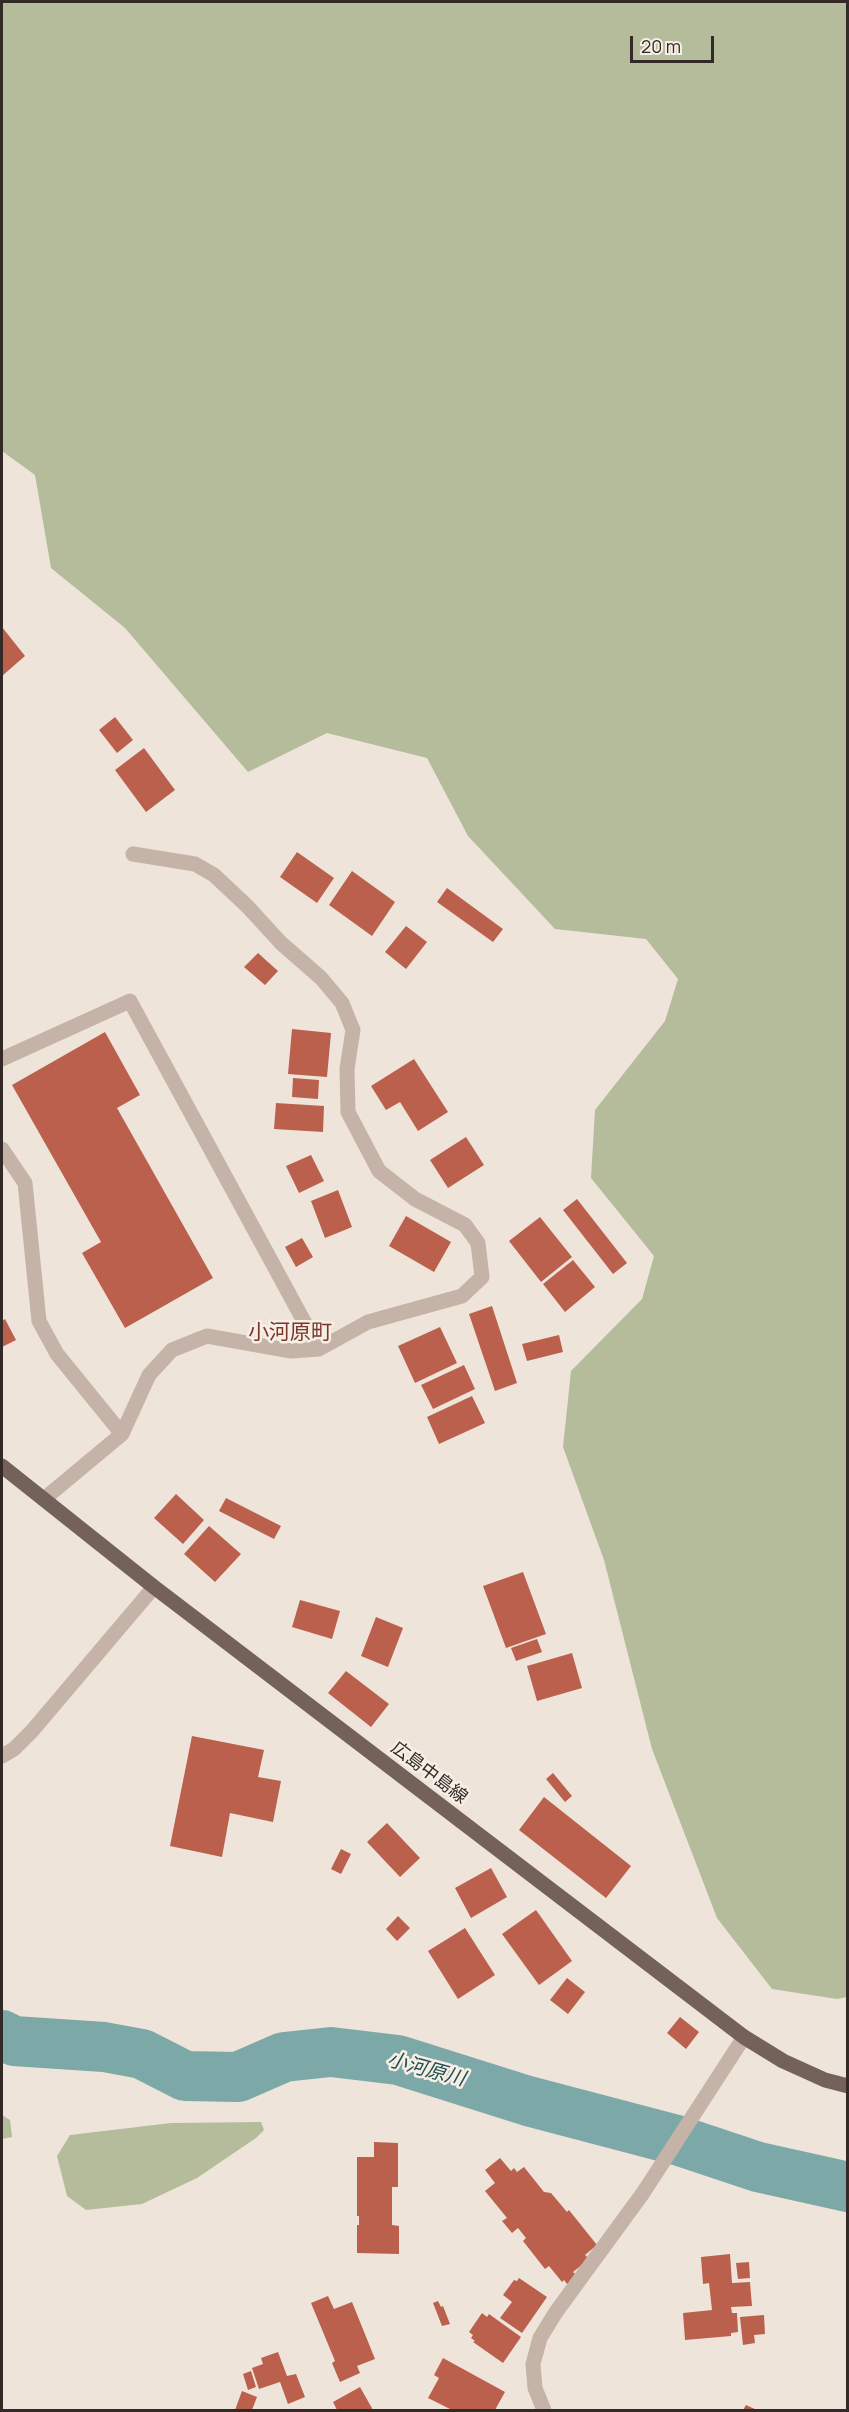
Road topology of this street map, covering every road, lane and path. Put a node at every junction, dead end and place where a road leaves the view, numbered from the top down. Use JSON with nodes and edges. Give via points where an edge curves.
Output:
{"nodes":[{"id":1,"x":133,"y":854,"type":"dead end"},
{"id":2,"x":2,"y":1059,"type":"edge"},
{"id":3,"x":2,"y":1149,"type":"edge"},
{"id":4,"x":319,"y":1349,"type":"junction"},
{"id":5,"x":122,"y":1434,"type":"junction"},
{"id":6,"x":2,"y":1466,"type":"edge"},
{"id":7,"x":44,"y":1499,"type":"junction"},
{"id":8,"x":154,"y":1587,"type":"junction"},
{"id":9,"x":2,"y":1756,"type":"edge"},
{"id":10,"x":744,"y":2037,"type":"junction"},
{"id":11,"x":848,"y":2086,"type":"edge"},
{"id":12,"x":544,"y":2410,"type":"edge"}],
"edges":[{"from":1,"to":4,"type":"street","via":[[195,864],[214,875],[321,978],[342,1003],[352,1030],[347,1069],[348,1112],[379,1171],[415,1199],[465,1225],[478,1243],[482,1277],[462,1296],[368,1322]]},
{"from":2,"to":4,"type":"street","via":[[130,1001]]},
{"from":3,"to":5,"type":"street","via":[[25,1183],[39,1321],[57,1354]]},
{"from":4,"to":5,"type":"street","via":[[291,1351],[207,1336],[172,1350],[148,1375]]},
{"from":5,"to":7,"type":"street"},
{"from":6,"to":7,"type":"main road","name":"広島中島線"},
{"from":7,"to":8,"type":"main road","name":"広島中島線"},
{"from":8,"to":9,"type":"street","via":[[32,1731]]},
{"from":8,"to":10,"type":"main road","name":"広島中島線"},
{"from":10,"to":11,"type":"main road","name":"広島中島線","via":[[783,2061]]},
{"from":10,"to":12,"type":"street","via":[[643,2193],[540,2338],[533,2364],[535,2388]]}]}
